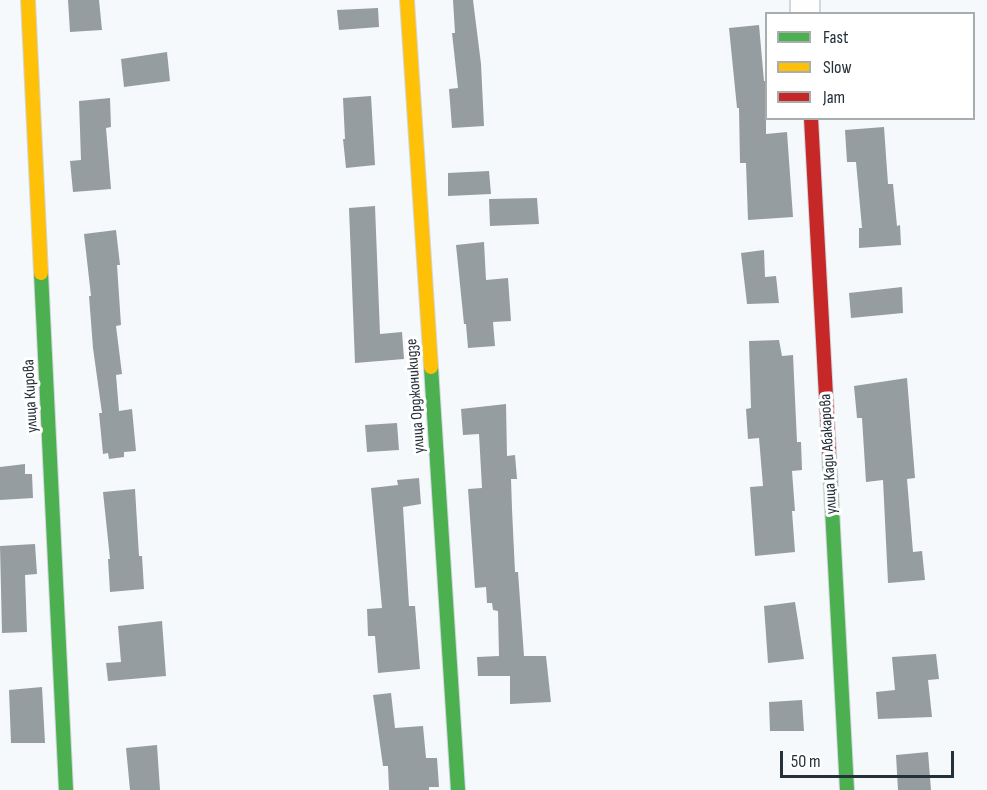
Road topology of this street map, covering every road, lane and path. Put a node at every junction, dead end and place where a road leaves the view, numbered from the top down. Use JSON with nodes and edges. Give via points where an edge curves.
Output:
{"nodes":[{"id":1,"x":28,"y":0,"type":"edge"},
{"id":2,"x":407,"y":0,"type":"edge"},
{"id":3,"x":811,"y":120,"type":"edge"},
{"id":4,"x":66,"y":790,"type":"edge"},
{"id":5,"x":458,"y":790,"type":"edge"},
{"id":6,"x":847,"y":790,"type":"edge"}],
"edges":[{"from":1,"to":4,"type":"street","name":"улица Кирова"},
{"from":2,"to":5,"type":"street","name":"улица Орджоникидзе"},
{"from":3,"to":6,"type":"street","name":"улица Кади Абакарова"}]}
